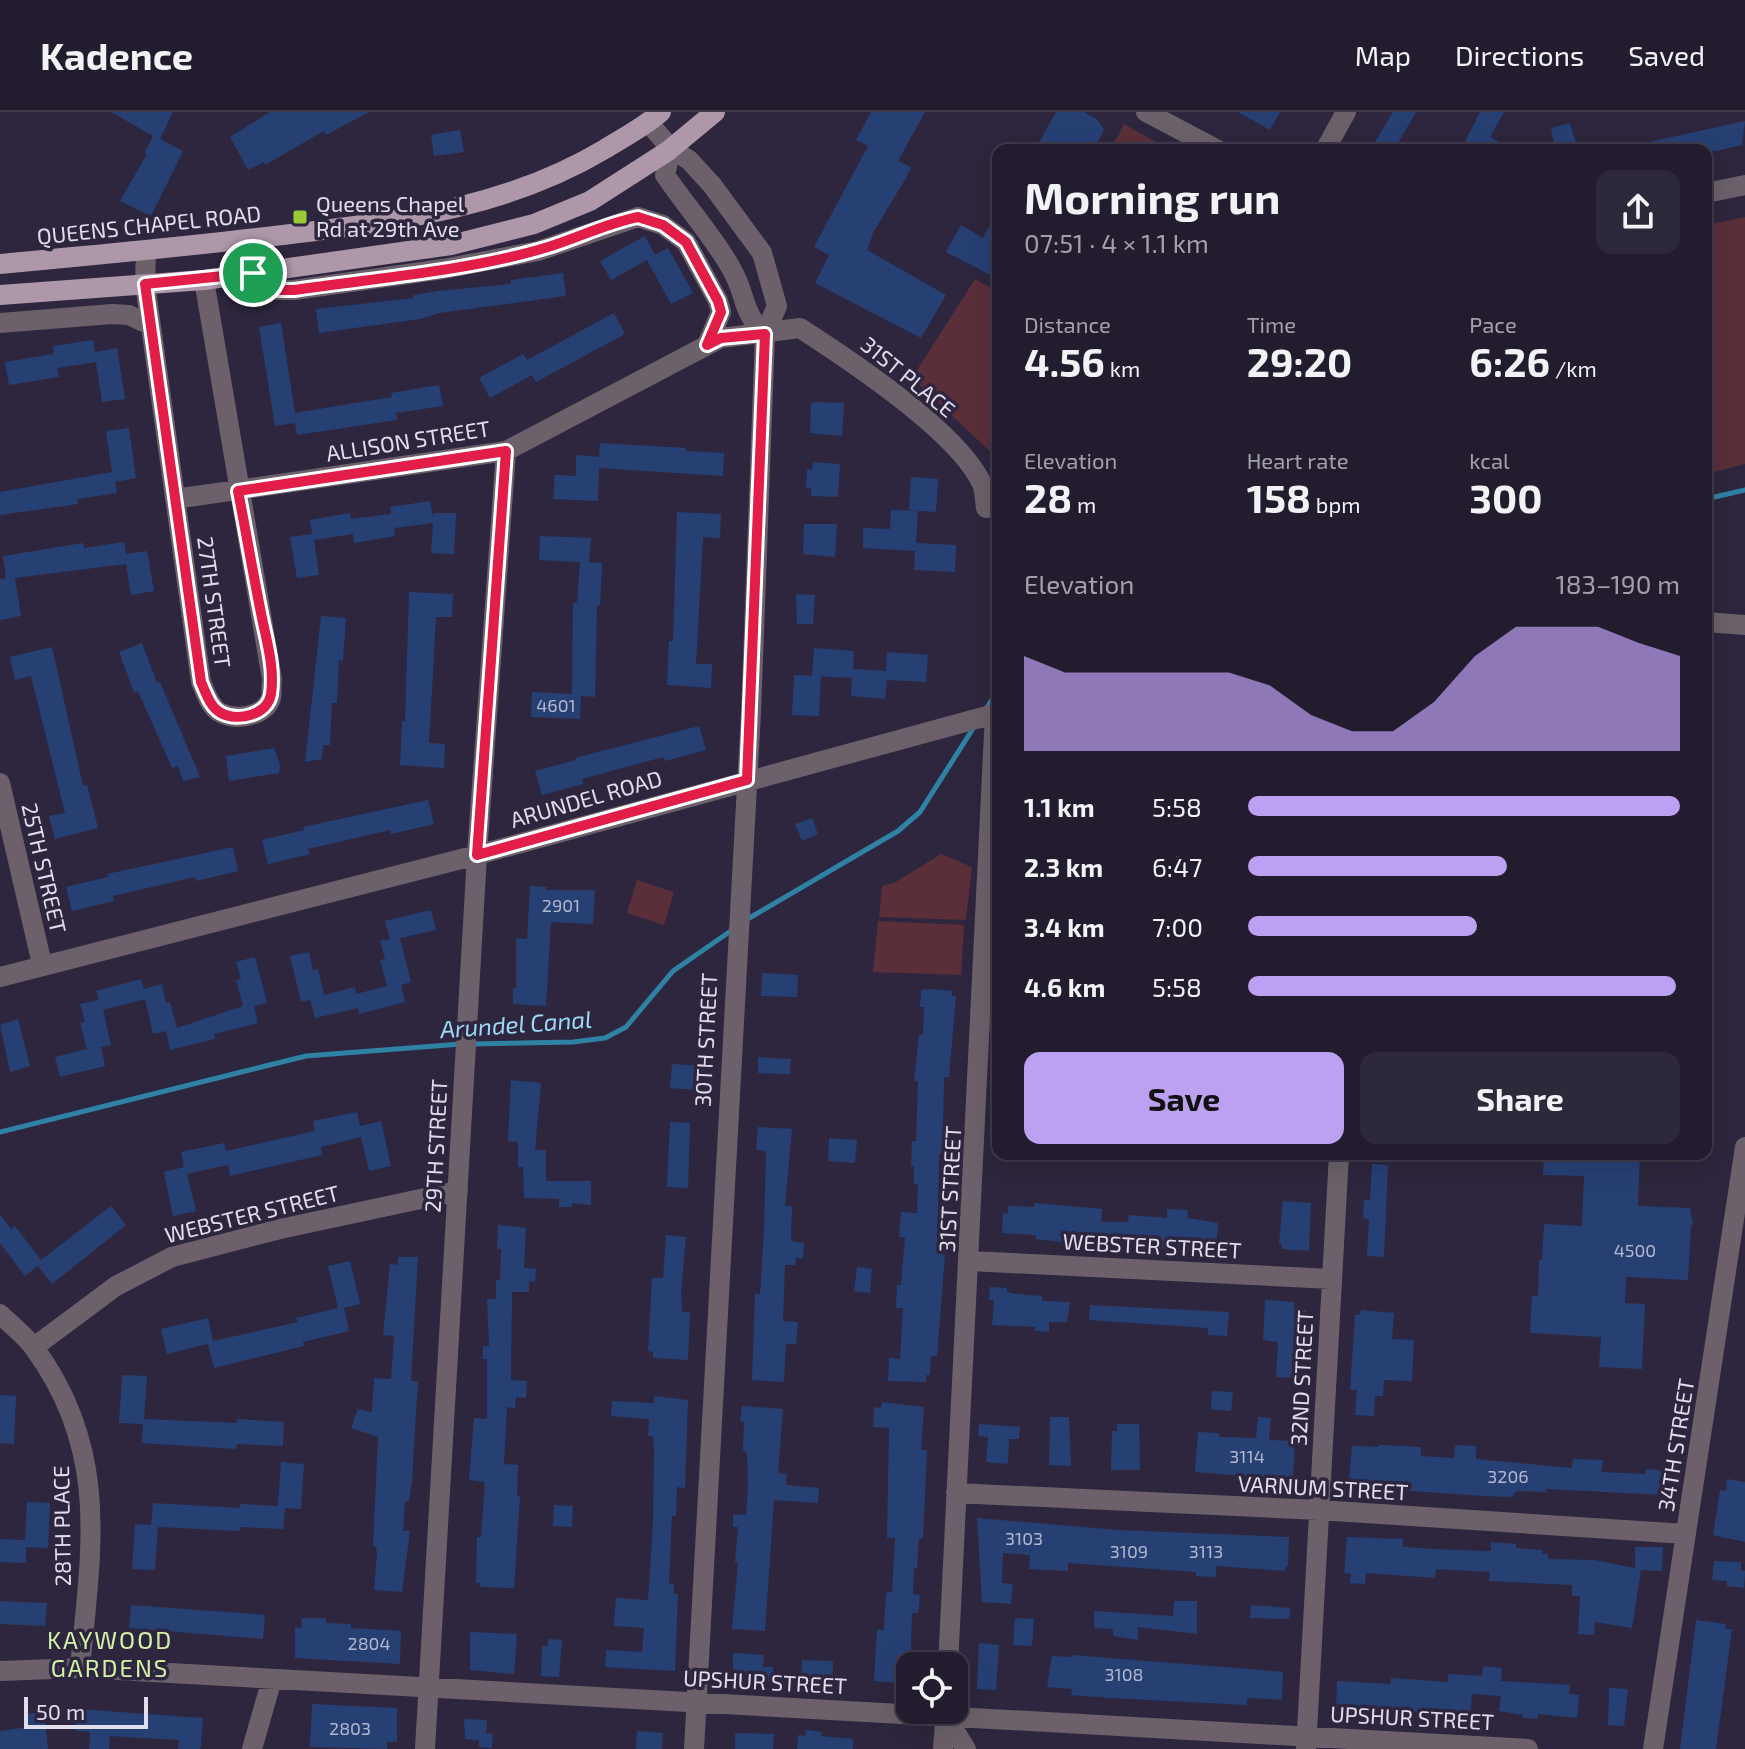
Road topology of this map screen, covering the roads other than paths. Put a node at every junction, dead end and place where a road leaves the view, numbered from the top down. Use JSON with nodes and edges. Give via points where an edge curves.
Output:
{"nodes":[{"id":1,"x":715,"y":112,"type":"edge"},
{"id":2,"x":1146,"y":112,"type":"edge"},
{"id":3,"x":1346,"y":112,"type":"edge"},
{"id":4,"x":655,"y":118,"type":"edge"},
{"id":5,"x":1207,"y":144,"type":"edge"},
{"id":6,"x":1328,"y":144,"type":"edge"},
{"id":7,"x":671,"y":149,"type":"junction"},
{"id":8,"x":1745,"y":185,"type":"edge"},
{"id":9,"x":1712,"y":192,"type":"edge"},
{"id":10,"x":146,"y":251,"type":"junction"},
{"id":11,"x":0,"y":264,"type":"edge"},
{"id":12,"x":253,"y":273,"type":"junction"},
{"id":13,"x":204,"y":280,"type":"junction"},
{"id":14,"x":145,"y":284,"type":"junction"},
{"id":15,"x":0,"y":295,"type":"edge"},
{"id":16,"x":0,"y":323,"type":"edge"},
{"id":17,"x":150,"y":325,"type":"junction"},
{"id":18,"x":765,"y":334,"type":"junction"},
{"id":19,"x":707,"y":345,"type":"junction"},
{"id":20,"x":506,"y":451,"type":"junction"},
{"id":21,"x":238,"y":491,"type":"junction"},
{"id":22,"x":175,"y":499,"type":"junction"},
{"id":23,"x":986,"y":508,"type":"dead end"},
{"id":24,"x":1712,"y":622,"type":"edge"},
{"id":25,"x":1740,"y":622,"type":"edge"},
{"id":26,"x":992,"y":714,"type":"edge"},
{"id":27,"x":747,"y":780,"type":"junction"},
{"id":28,"x":0,"y":783,"type":"edge"},
{"id":29,"x":477,"y":855,"type":"junction"},
{"id":30,"x":992,"y":914,"type":"edge"},
{"id":31,"x":42,"y":964,"type":"junction"},
{"id":32,"x":0,"y":977,"type":"edge"},
{"id":33,"x":989,"y":1034,"type":"edge"},
{"id":34,"x":1745,"y":1147,"type":"edge"},
{"id":35,"x":1339,"y":1160,"type":"edge"},
{"id":36,"x":458,"y":1191,"type":"junction"},
{"id":37,"x":970,"y":1261,"type":"junction"},
{"id":38,"x":1332,"y":1279,"type":"junction"},
{"id":39,"x":1735,"y":1282,"type":"edge"},
{"id":40,"x":0,"y":1314,"type":"edge"},
{"id":41,"x":34,"y":1347,"type":"junction"},
{"id":42,"x":956,"y":1493,"type":"junction"},
{"id":43,"x":1319,"y":1510,"type":"junction"},
{"id":44,"x":1686,"y":1534,"type":"junction"},
{"id":45,"x":949,"y":1652,"type":"edge"},
{"id":46,"x":80,"y":1668,"type":"junction"},
{"id":47,"x":0,"y":1671,"type":"edge"},
{"id":48,"x":272,"y":1679,"type":"junction"},
{"id":49,"x":429,"y":1688,"type":"junction"},
{"id":50,"x":696,"y":1703,"type":"junction"},
{"id":51,"x":896,"y":1712,"type":"edge"},
{"id":52,"x":968,"y":1716,"type":"edge"},
{"id":53,"x":945,"y":1724,"type":"edge"},
{"id":54,"x":952,"y":1724,"type":"edge"},
{"id":55,"x":1306,"y":1743,"type":"edge"},
{"id":56,"x":252,"y":1749,"type":"edge"},
{"id":57,"x":425,"y":1749,"type":"edge"},
{"id":58,"x":694,"y":1749,"type":"edge"},
{"id":59,"x":943,"y":1749,"type":"edge"},
{"id":60,"x":966,"y":1749,"type":"edge"},
{"id":61,"x":1528,"y":1749,"type":"edge"},
{"id":62,"x":1653,"y":1749,"type":"edge"}],
"edges":[{"from":1,"to":7,"type":"main road"},
{"from":2,"to":5,"type":"street"},
{"from":3,"to":6,"type":"street"},
{"from":4,"to":7,"type":"street","name":"30TH STREET"},
{"from":4,"to":10,"type":"main road","name":"QUEENS CHAPEL ROAD","via":[[581,163],[509,195],[417,218]]},
{"from":7,"to":12,"type":"main road","via":[[590,201],[534,224],[451,245]]},
{"from":7,"to":18,"type":"street","via":[[665,175],[729,264],[749,320]]},
{"from":7,"to":18,"type":"street","name":"30TH STREET","via":[[712,185],[762,253],[777,306]]},
{"from":8,"to":9,"type":"street"},
{"from":10,"to":11,"type":"main road","name":"QUEENS CHAPEL ROAD"},
{"from":10,"to":14,"type":"street","name":"27TH STREET"},
{"from":12,"to":13,"type":"main road"},
{"from":12,"to":19,"type":"street","via":[[286,290],[427,271],[538,251],[638,217],[663,225],[686,242],[718,301],[721,312]]},
{"from":13,"to":14,"type":"main road"},
{"from":13,"to":21,"type":"street","name":"27TH STREET"},
{"from":14,"to":15,"type":"main road"},
{"from":14,"to":17,"type":"street","name":"27TH STREET"},
{"from":16,"to":17,"type":"street","via":[[112,314]]},
{"from":17,"to":22,"type":"street","name":"27TH STREET"},
{"from":18,"to":19,"type":"street","name":"ALLISON STREET","via":[[721,338]]},
{"from":18,"to":23,"type":"street","name":"31ST PLACE","via":[[800,328],[857,364],[954,445],[983,485]]},
{"from":18,"to":27,"type":"street","name":"30TH STREET"},
{"from":19,"to":20,"type":"street","name":"ALLISON STREET"},
{"from":20,"to":21,"type":"street","name":"ALLISON STREET"},
{"from":20,"to":29,"type":"street","name":"29TH STREET"},
{"from":21,"to":22,"type":"street","name":"ALLISON STREET"},
{"from":21,"to":22,"type":"street","name":"27TH STREET","via":[[272,679],[271,697],[254,714],[221,713],[201,682]]},
{"from":24,"to":25,"type":"street"},
{"from":26,"to":27,"type":"street","name":"ARUNDEL ROAD"},
{"from":27,"to":29,"type":"street","name":"ARUNDEL ROAD"},
{"from":27,"to":50,"type":"street","name":"30TH STREET"},
{"from":28,"to":31,"type":"street","name":"25TH STREET"},
{"from":29,"to":31,"type":"street","name":"ARUNDEL ROAD"},
{"from":29,"to":36,"type":"street","name":"29TH STREET"},
{"from":30,"to":33,"type":"street","name":"31ST STREET"},
{"from":31,"to":32,"type":"street","name":"ARUNDEL ROAD"},
{"from":33,"to":37,"type":"street","name":"31ST STREET"},
{"from":34,"to":39,"type":"street","name":"34TH STREET"},
{"from":35,"to":38,"type":"street","name":"32ND STREET"},
{"from":36,"to":41,"type":"street","name":"WEBSTER STREET","via":[[172,1257],[116,1286]]},
{"from":36,"to":49,"type":"street","name":"29TH STREET"},
{"from":37,"to":38,"type":"street","name":"WEBSTER STREET"},
{"from":37,"to":42,"type":"street","name":"31ST STREET"},
{"from":38,"to":43,"type":"street","name":"32ND STREET"},
{"from":39,"to":44,"type":"street","name":"34TH STREET"},
{"from":40,"to":41,"type":"street","name":"28TH PLACE"},
{"from":41,"to":46,"type":"street","name":"28TH PLACE","via":[[66,1399],[84,1448],[90,1486],[91,1551]]},
{"from":42,"to":43,"type":"street","name":"VARNUM STREET"},
{"from":42,"to":45,"type":"street","name":"31ST STREET"},
{"from":43,"to":44,"type":"street","name":"VARNUM STREET"},
{"from":43,"to":55,"type":"street","name":"32ND STREET"},
{"from":44,"to":62,"type":"street","name":"34TH STREET"},
{"from":46,"to":47,"type":"street","name":"UPSHUR STREET"},
{"from":46,"to":48,"type":"street","name":"UPSHUR STREET"},
{"from":48,"to":49,"type":"street","name":"UPSHUR STREET"},
{"from":48,"to":56,"type":"street"},
{"from":49,"to":50,"type":"street","name":"UPSHUR STREET"},
{"from":49,"to":57,"type":"street","name":"29TH STREET"},
{"from":50,"to":51,"type":"street","name":"UPSHUR STREET"},
{"from":50,"to":58,"type":"street","name":"30TH STREET"},
{"from":52,"to":55,"type":"street","name":"UPSHUR STREET"},
{"from":53,"to":59,"type":"street"},
{"from":54,"to":60,"type":"street"},
{"from":55,"to":61,"type":"street","name":"UPSHUR STREET"}]}
